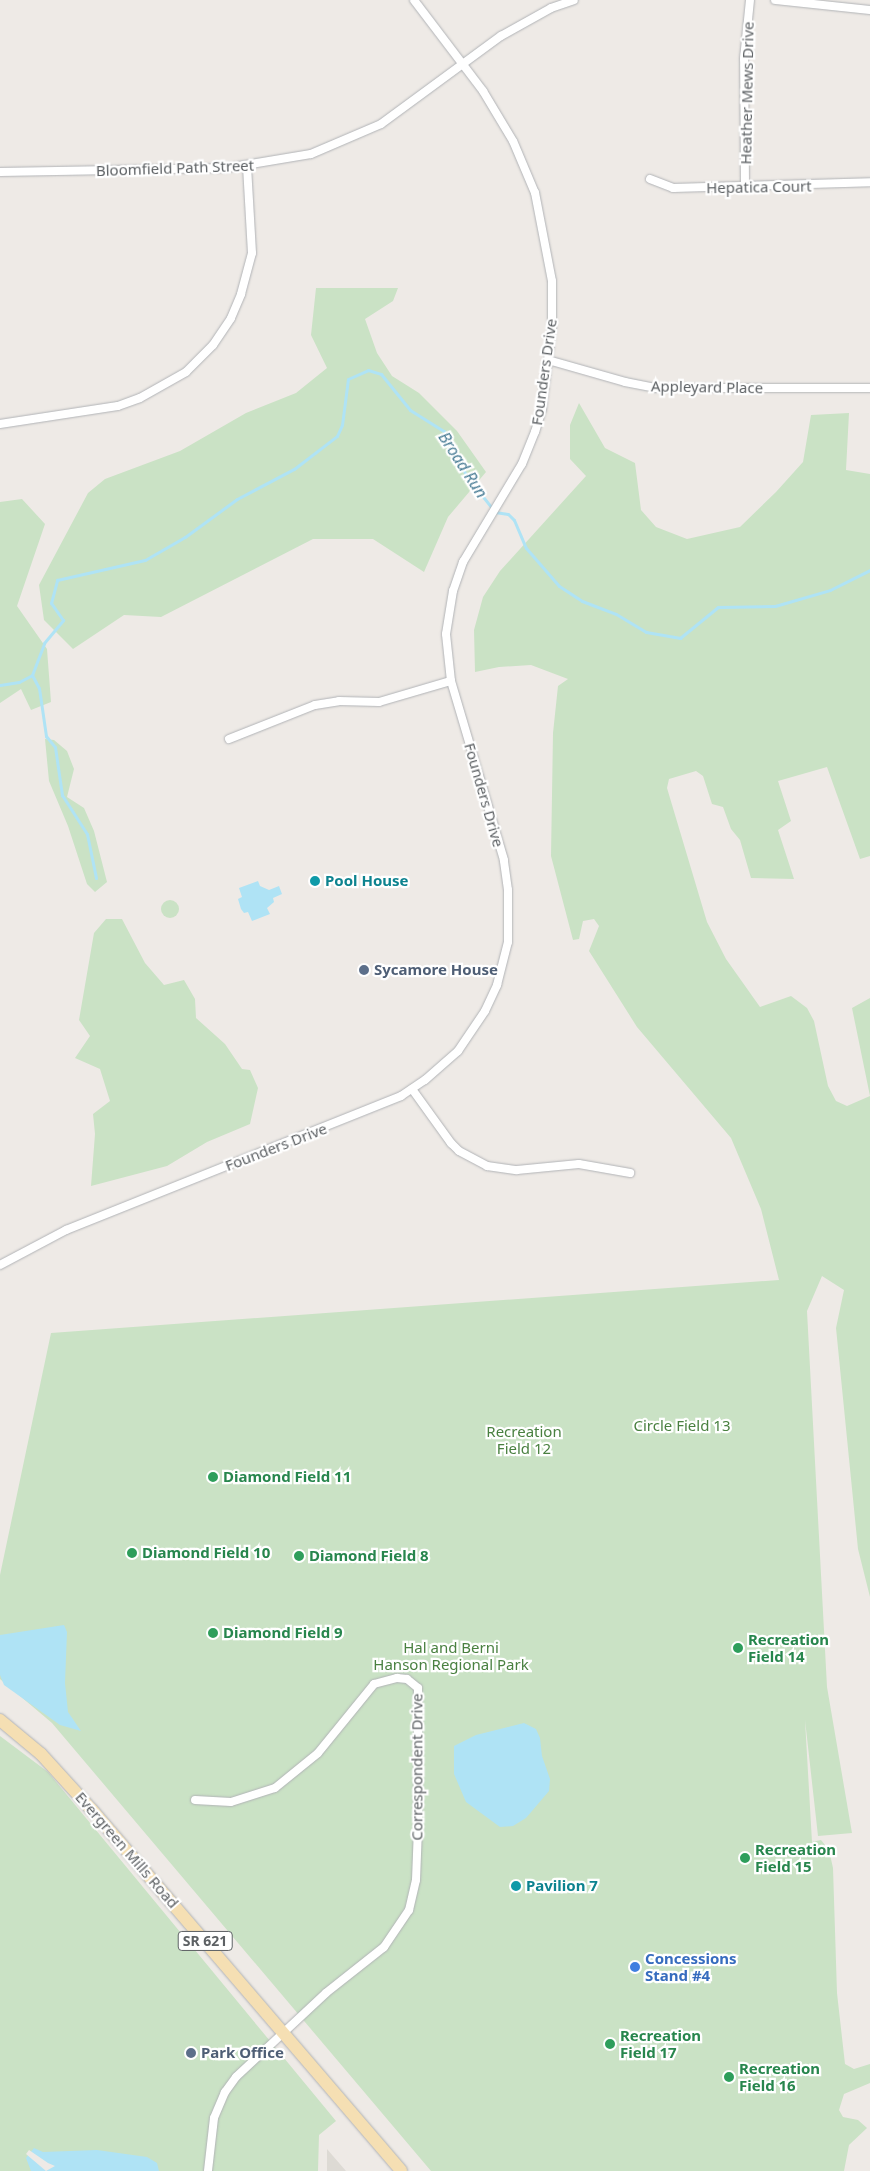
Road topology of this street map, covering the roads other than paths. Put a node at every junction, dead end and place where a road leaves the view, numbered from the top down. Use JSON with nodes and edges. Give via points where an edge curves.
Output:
{"nodes":[{"id":1,"x":414,"y":0,"type":"edge"},
{"id":2,"x":574,"y":0,"type":"edge"},
{"id":3,"x":750,"y":0,"type":"edge"},
{"id":4,"x":775,"y":0,"type":"edge"},
{"id":5,"x":870,"y":10,"type":"edge"},
{"id":6,"x":462,"y":64,"type":"junction"},
{"id":7,"x":247,"y":167,"type":"junction"},
{"id":8,"x":0,"y":172,"type":"edge"},
{"id":9,"x":650,"y":179,"type":"dead end"},
{"id":10,"x":870,"y":182,"type":"edge"},
{"id":11,"x":745,"y":187,"type":"junction"},
{"id":12,"x":548,"y":360,"type":"junction"},
{"id":13,"x":870,"y":388,"type":"edge"},
{"id":14,"x":0,"y":424,"type":"edge"},
{"id":15,"x":451,"y":681,"type":"junction"},
{"id":16,"x":230,"y":739,"type":"dead end"},
{"id":17,"x":412,"y":1089,"type":"junction"},
{"id":18,"x":630,"y":1173,"type":"dead end"},
{"id":19,"x":0,"y":1265,"type":"edge"},
{"id":20,"x":0,"y":1720,"type":"edge"},
{"id":21,"x":195,"y":1800,"type":"dead end"},
{"id":22,"x":282,"y":2035,"type":"junction"},
{"id":23,"x":208,"y":2171,"type":"edge"},
{"id":24,"x":401,"y":2171,"type":"edge"}],
"edges":[{"from":1,"to":6,"type":"street","name":"Founders Drive"},
{"from":2,"to":6,"type":"street","name":"Bloomfield Path Street","via":[[525,21]]},
{"from":3,"to":11,"type":"street","name":"Heather Mews Drive","via":[[744,59]]},
{"from":4,"to":5,"type":"street"},
{"from":6,"to":7,"type":"street","name":"Bloomfield Path Street","via":[[412,103],[354,138],[311,154]]},
{"from":6,"to":12,"type":"street","name":"Founders Drive","via":[[484,91],[513,141],[534,193],[552,281]]},
{"from":7,"to":8,"type":"street","name":"Bloomfield Path Street"},
{"from":7,"to":14,"type":"street","via":[[252,253],[238,302],[214,345],[186,372],[140,398],[118,406]]},
{"from":9,"to":11,"type":"street","name":"Hepatica Court","via":[[673,188]]},
{"from":10,"to":11,"type":"street","name":"Hepatica Court"},
{"from":12,"to":13,"type":"street","name":"Appleyard Place","via":[[656,388]]},
{"from":12,"to":15,"type":"street","name":"Founders Drive","via":[[535,432],[510,483],[463,562],[453,591],[446,634]]},
{"from":15,"to":16,"type":"street","via":[[379,702],[339,701],[315,705]]},
{"from":15,"to":17,"type":"street","name":"Founders Drive","via":[[504,860],[508,890],[508,942],[497,985],[472,1032],[442,1067]]},
{"from":17,"to":18,"type":"street","via":[[459,1151],[487,1166],[517,1170],[578,1164]]},
{"from":17,"to":19,"type":"street","name":"Founders Drive","via":[[376,1108],[66,1230]]},
{"from":20,"to":22,"type":"main road","name":"Evergreen Mills Road","number":"SR 621","via":[[41,1754],[69,1784]]},
{"from":21,"to":22,"type":"street","name":"Correspondent Drive","via":[[231,1802],[275,1788],[318,1753],[374,1684],[397,1678],[407,1679],[418,1688],[416,1880],[408,1910],[384,1947],[326,1993]]},
{"from":22,"to":23,"type":"street","via":[[250,2062],[225,2092],[214,2118]]},
{"from":22,"to":24,"type":"main road","name":"Evergreen Mills Road","number":"SR 621"}]}
